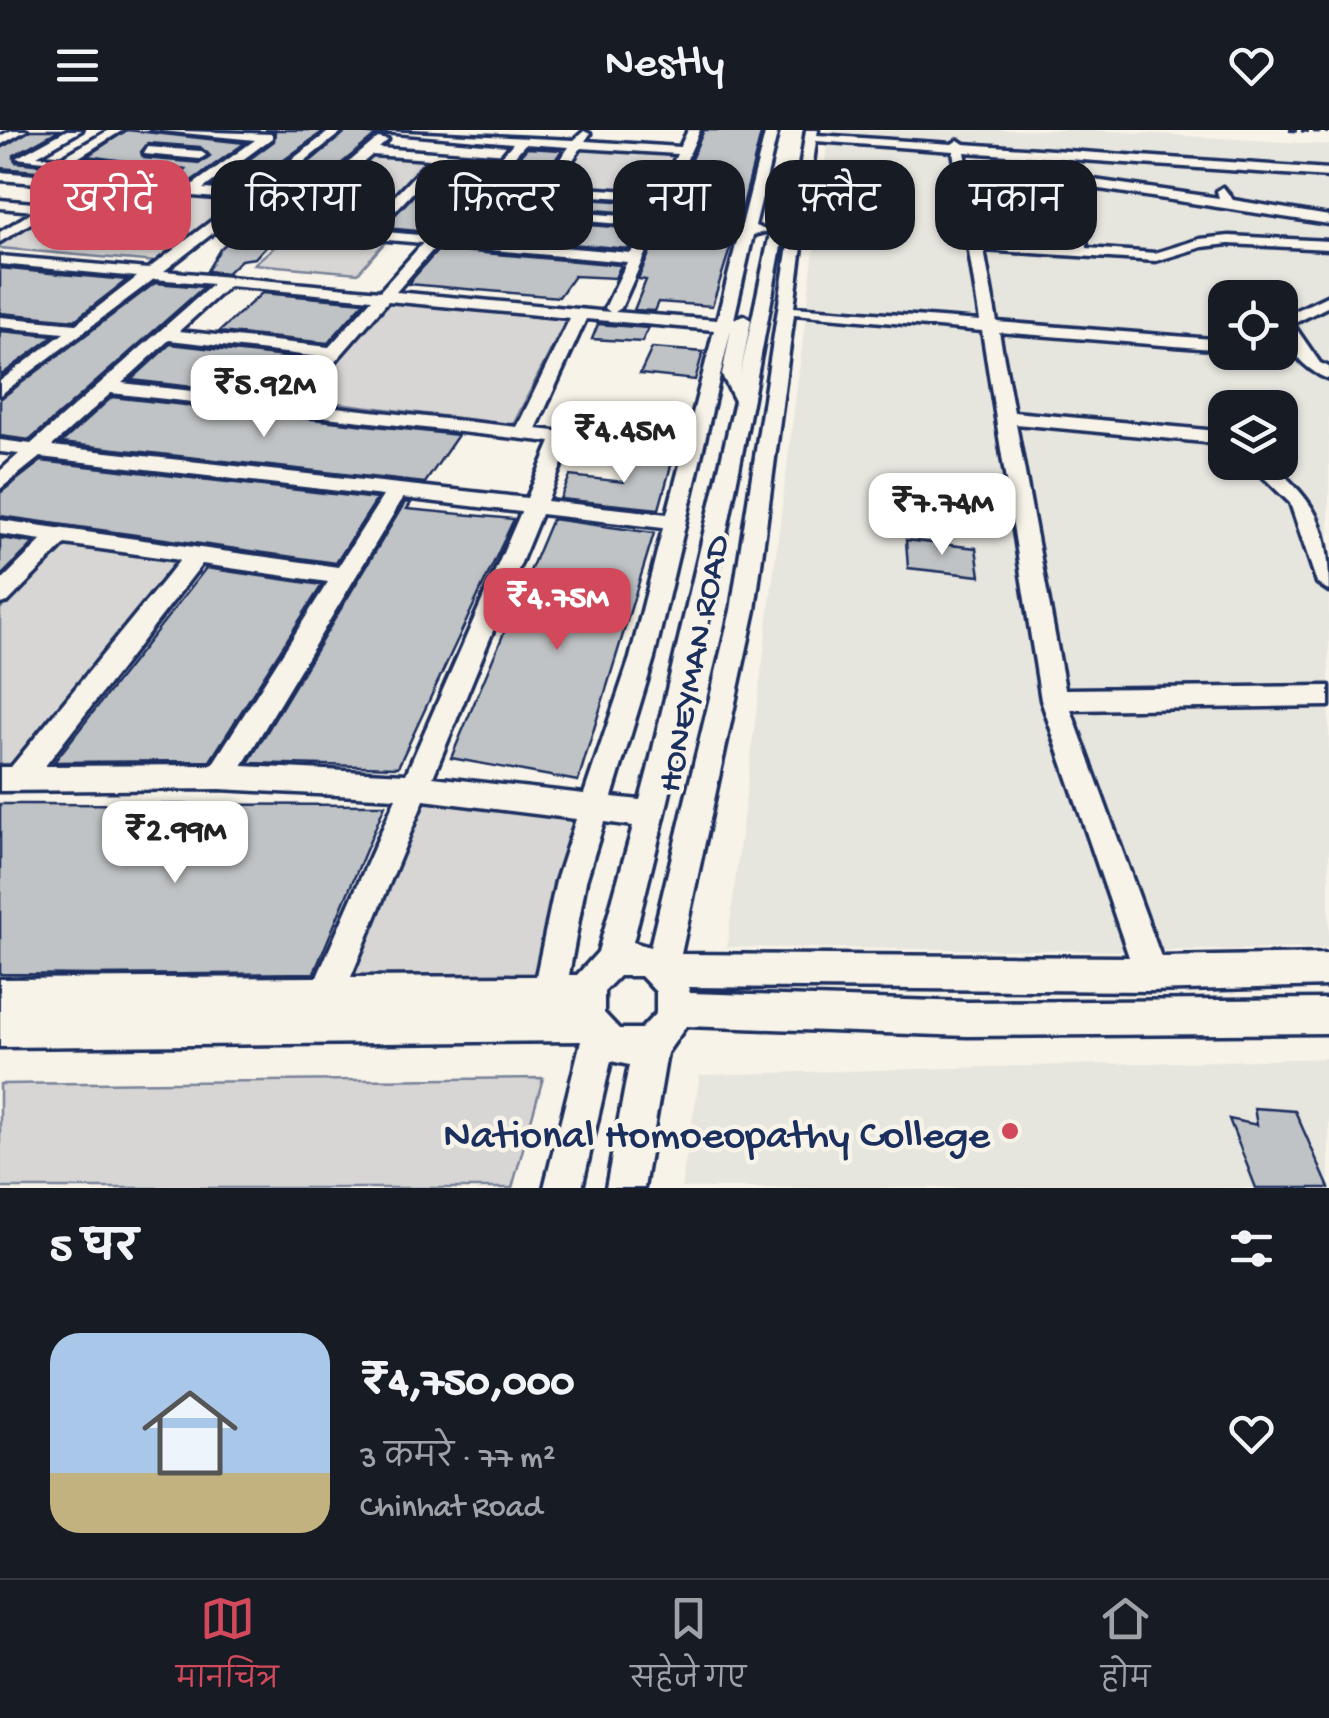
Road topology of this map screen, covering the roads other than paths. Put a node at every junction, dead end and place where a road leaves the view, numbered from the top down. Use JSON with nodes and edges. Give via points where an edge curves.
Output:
{"nodes":[{"id":1,"x":21,"y":130,"type":"edge"},
{"id":2,"x":76,"y":130,"type":"edge"},
{"id":3,"x":117,"y":130,"type":"edge"},
{"id":4,"x":158,"y":130,"type":"edge"},
{"id":5,"x":338,"y":130,"type":"edge"},
{"id":6,"x":366,"y":130,"type":"edge"},
{"id":7,"x":586,"y":130,"type":"edge"},
{"id":8,"x":694,"y":130,"type":"edge"},
{"id":9,"x":772,"y":130,"type":"edge"},
{"id":10,"x":785,"y":130,"type":"edge"},
{"id":11,"x":796,"y":130,"type":"edge"},
{"id":12,"x":818,"y":132,"type":"edge"},
{"id":13,"x":392,"y":133,"type":"junction"},
{"id":14,"x":440,"y":133,"type":"edge"},
{"id":15,"x":271,"y":134,"type":"edge"},
{"id":16,"x":230,"y":135,"type":"junction"},
{"id":17,"x":0,"y":140,"type":"edge"},
{"id":18,"x":519,"y":144,"type":"junction"},
{"id":19,"x":577,"y":145,"type":"junction"},
{"id":20,"x":88,"y":147,"type":"junction"},
{"id":21,"x":959,"y":147,"type":"junction"},
{"id":22,"x":793,"y":149,"type":"dead end"},
{"id":23,"x":369,"y":150,"type":"junction"},
{"id":24,"x":684,"y":152,"type":"junction"},
{"id":25,"x":200,"y":155,"type":"junction"},
{"id":26,"x":440,"y":156,"type":"junction"},
{"id":27,"x":1070,"y":156,"type":"junction"},
{"id":28,"x":22,"y":158,"type":"junction"},
{"id":29,"x":42,"y":160,"type":"edge"},
{"id":30,"x":65,"y":160,"type":"edge"},
{"id":31,"x":298,"y":160,"type":"edge"},
{"id":32,"x":358,"y":160,"type":"edge"},
{"id":33,"x":490,"y":160,"type":"edge"},
{"id":34,"x":503,"y":160,"type":"edge"},
{"id":35,"x":567,"y":160,"type":"edge"},
{"id":36,"x":680,"y":160,"type":"edge"},
{"id":37,"x":771,"y":160,"type":"edge"},
{"id":38,"x":781,"y":160,"type":"edge"},
{"id":39,"x":805,"y":160,"type":"edge"},
{"id":40,"x":961,"y":160,"type":"edge"},
{"id":41,"x":1070,"y":160,"type":"edge"},
{"id":42,"x":191,"y":161,"type":"edge"},
{"id":43,"x":1210,"y":166,"type":"junction"},
{"id":44,"x":1329,"y":170,"type":"edge"},
{"id":45,"x":0,"y":173,"type":"edge"},
{"id":46,"x":30,"y":176,"type":"edge"},
{"id":47,"x":1097,"y":185,"type":"edge"},
{"id":48,"x":191,"y":191,"type":"edge"},
{"id":49,"x":395,"y":203,"type":"edge"},
{"id":50,"x":1228,"y":203,"type":"junction"},
{"id":51,"x":0,"y":204,"type":"edge"},
{"id":52,"x":30,"y":206,"type":"edge"},
{"id":53,"x":30,"y":219,"type":"edge"},
{"id":54,"x":1329,"y":220,"type":"edge"},
{"id":55,"x":211,"y":226,"type":"edge"},
{"id":56,"x":0,"y":238,"type":"edge"},
{"id":57,"x":1329,"y":245,"type":"edge"},
{"id":58,"x":765,"y":248,"type":"edge"},
{"id":59,"x":423,"y":250,"type":"edge"},
{"id":60,"x":545,"y":250,"type":"edge"},
{"id":61,"x":640,"y":250,"type":"edge"},
{"id":62,"x":767,"y":250,"type":"edge"},
{"id":63,"x":769,"y":250,"type":"edge"},
{"id":64,"x":977,"y":250,"type":"edge"},
{"id":65,"x":1050,"y":250,"type":"edge"},
{"id":66,"x":0,"y":251,"type":"edge"},
{"id":67,"x":1080,"y":252,"type":"joint"},
{"id":68,"x":636,"y":258,"type":"junction"},
{"id":69,"x":0,"y":260,"type":"edge"},
{"id":70,"x":72,"y":262,"type":"junction"},
{"id":71,"x":153,"y":269,"type":"junction"},
{"id":72,"x":227,"y":280,"type":"junction"},
{"id":73,"x":388,"y":291,"type":"junction"},
{"id":74,"x":1329,"y":300,"type":"edge"},
{"id":75,"x":800,"y":304,"type":"junction"},
{"id":76,"x":613,"y":308,"type":"junction"},
{"id":77,"x":580,"y":314,"type":"junction"},
{"id":78,"x":1298,"y":315,"type":"edge"},
{"id":79,"x":989,"y":319,"type":"junction"},
{"id":80,"x":0,"y":322,"type":"edge"},
{"id":81,"x":732,"y":324,"type":"junction"},
{"id":82,"x":79,"y":329,"type":"junction"},
{"id":83,"x":1208,"y":331,"type":"edge"},
{"id":84,"x":166,"y":335,"type":"junction"},
{"id":85,"x":1208,"y":343,"type":"edge"},
{"id":86,"x":334,"y":352,"type":"junction"},
{"id":87,"x":1298,"y":352,"type":"edge"},
{"id":88,"x":1329,"y":374,"type":"edge"},
{"id":89,"x":731,"y":375,"type":"junction"},
{"id":90,"x":708,"y":386,"type":"junction"},
{"id":91,"x":107,"y":388,"type":"junction"},
{"id":92,"x":0,"y":390,"type":"edge"},
{"id":93,"x":744,"y":401,"type":"junction"},
{"id":94,"x":285,"y":407,"type":"junction"},
{"id":95,"x":1006,"y":418,"type":"junction"},
{"id":96,"x":524,"y":433,"type":"junction"},
{"id":97,"x":564,"y":438,"type":"junction"},
{"id":98,"x":1208,"y":440,"type":"edge"},
{"id":99,"x":0,"y":446,"type":"edge"},
{"id":100,"x":39,"y":448,"type":"junction"},
{"id":101,"x":692,"y":452,"type":"junction"},
{"id":102,"x":763,"y":462,"type":"junction"},
{"id":103,"x":1277,"y":480,"type":"edge"},
{"id":104,"x":0,"y":482,"type":"edge"},
{"id":105,"x":397,"y":490,"type":"junction"},
{"id":106,"x":535,"y":506,"type":"junction"},
{"id":107,"x":674,"y":522,"type":"junction"},
{"id":108,"x":0,"y":527,"type":"edge"},
{"id":109,"x":61,"y":535,"type":"junction"},
{"id":110,"x":197,"y":555,"type":"junction"},
{"id":111,"x":344,"y":576,"type":"junction"},
{"id":112,"x":1329,"y":584,"type":"edge"},
{"id":113,"x":0,"y":596,"type":"edge"},
{"id":114,"x":1329,"y":696,"type":"edge"},
{"id":115,"x":1054,"y":700,"type":"junction"},
{"id":116,"x":220,"y":777,"type":"junction"},
{"id":117,"x":9,"y":778,"type":"edge"},
{"id":118,"x":416,"y":787,"type":"junction"},
{"id":119,"x":594,"y":811,"type":"junction"},
{"id":120,"x":653,"y":814,"type":"junction"},
{"id":121,"x":612,"y":961,"type":"junction"},
{"id":122,"x":662,"y":970,"type":"junction"},
{"id":123,"x":1329,"y":970,"type":"edge"},
{"id":124,"x":1151,"y":974,"type":"junction"},
{"id":125,"x":327,"y":994,"type":"junction"},
{"id":126,"x":0,"y":996,"type":"edge"},
{"id":127,"x":545,"y":1009,"type":"junction"},
{"id":128,"x":673,"y":1009,"type":"junction"},
{"id":129,"x":1329,"y":1016,"type":"edge"},
{"id":130,"x":592,"y":1018,"type":"junction"},
{"id":131,"x":0,"y":1030,"type":"edge"},
{"id":132,"x":651,"y":1042,"type":"junction"},
{"id":133,"x":562,"y":1188,"type":"edge"},
{"id":134,"x":625,"y":1188,"type":"edge"}],
"edges":[{"from":1,"to":17,"type":"street"},
{"from":2,"to":28,"type":"street"},
{"from":3,"to":20,"type":"street"},
{"from":4,"to":16,"type":"street"},
{"from":5,"to":31,"type":"street"},
{"from":6,"to":13,"type":"street"},
{"from":7,"to":19,"type":"street"},
{"from":8,"to":24,"type":"street"},
{"from":9,"to":37,"type":"street"},
{"from":10,"to":38,"type":"street"},
{"from":11,"to":22,"type":"street"},
{"from":12,"to":21,"type":"street"},
{"from":12,"to":39,"type":"street"},
{"from":12,"to":75,"type":"street"},
{"from":13,"to":14,"type":"street"},
{"from":13,"to":23,"type":"street"},
{"from":14,"to":18,"type":"street"},
{"from":15,"to":16,"type":"street"},
{"from":15,"to":48,"type":"street"},
{"from":16,"to":25,"type":"street"},
{"from":18,"to":19,"type":"street"},
{"from":18,"to":34,"type":"street"},
{"from":19,"to":24,"type":"street"},
{"from":19,"to":35,"type":"street"},
{"from":20,"to":25,"type":"street"},
{"from":20,"to":30,"type":"street"},
{"from":21,"to":27,"type":"street"},
{"from":21,"to":40,"type":"street"},
{"from":21,"to":44,"type":"street"},
{"from":23,"to":26,"type":"street"},
{"from":23,"to":32,"type":"street"},
{"from":24,"to":36,"type":"street"},
{"from":25,"to":42,"type":"street"},
{"from":26,"to":33,"type":"street"},
{"from":26,"to":49,"type":"street"},
{"from":27,"to":41,"type":"street"},
{"from":27,"to":43,"type":"street"},
{"from":28,"to":29,"type":"street"},
{"from":28,"to":45,"type":"street"},
{"from":43,"to":44,"type":"street"},
{"from":43,"to":50,"type":"street"},
{"from":45,"to":46,"type":"street"},
{"from":47,"to":50,"type":"street"},
{"from":50,"to":54,"type":"street"},
{"from":51,"to":52,"type":"street"},
{"from":53,"to":56,"type":"street"},
{"from":55,"to":71,"type":"street"},
{"from":57,"to":67,"type":"street","via":[[1228,240],[1156,257]]},
{"from":58,"to":81,"type":"street"},
{"from":59,"to":73,"type":"street"},
{"from":60,"to":68,"type":"street"},
{"from":61,"to":68,"type":"street"},
{"from":62,"to":93,"type":"street"},
{"from":63,"to":102,"type":"street","name":"HONEYMAN ROAD"},
{"from":64,"to":79,"type":"street"},
{"from":65,"to":67,"type":"street"},
{"from":66,"to":70,"type":"street"},
{"from":68,"to":76,"type":"street"},
{"from":69,"to":70,"type":"street"},
{"from":70,"to":71,"type":"street"},
{"from":71,"to":72,"type":"street"},
{"from":71,"to":73,"type":"street"},
{"from":71,"to":82,"type":"street"},
{"from":72,"to":73,"type":"street"},
{"from":72,"to":84,"type":"street"},
{"from":73,"to":76,"type":"street"},
{"from":73,"to":77,"type":"street"},
{"from":73,"to":86,"type":"street"},
{"from":74,"to":78,"type":"street"},
{"from":75,"to":79,"type":"street"},
{"from":75,"to":102,"type":"street","via":[[784,423]]},
{"from":76,"to":81,"type":"street"},
{"from":77,"to":81,"type":"street"},
{"from":77,"to":96,"type":"street"},
{"from":79,"to":83,"type":"street"},
{"from":79,"to":85,"type":"street"},
{"from":79,"to":95,"type":"street"},
{"from":80,"to":82,"type":"street"},
{"from":81,"to":89,"type":"street"},
{"from":81,"to":90,"type":"street"},
{"from":82,"to":92,"type":"street"},
{"from":84,"to":86,"type":"street"},
{"from":84,"to":91,"type":"street"},
{"from":86,"to":94,"type":"street"},
{"from":87,"to":88,"type":"street"},
{"from":89,"to":90,"type":"street"},
{"from":89,"to":93,"type":"street"},
{"from":90,"to":101,"type":"street"},
{"from":91,"to":94,"type":"street"},
{"from":91,"to":100,"type":"street"},
{"from":93,"to":120,"type":"street"},
{"from":94,"to":96,"type":"street"},
{"from":95,"to":98,"type":"street"},
{"from":95,"to":115,"type":"street"},
{"from":96,"to":97,"type":"street"},
{"from":97,"to":101,"type":"street"},
{"from":97,"to":106,"type":"street"},
{"from":99,"to":100,"type":"street"},
{"from":100,"to":104,"type":"street"},
{"from":100,"to":105,"type":"street"},
{"from":101,"to":107,"type":"street"},
{"from":102,"to":122,"type":"street","name":"HONEYMAN ROAD","via":[[743,610]]},
{"from":103,"to":112,"type":"street","via":[[1299,500]]},
{"from":105,"to":106,"type":"street"},
{"from":105,"to":111,"type":"street"},
{"from":106,"to":107,"type":"street"},
{"from":106,"to":118,"type":"street"},
{"from":107,"to":119,"type":"street","via":[[642,658]]},
{"from":108,"to":109,"type":"street"},
{"from":109,"to":110,"type":"street"},
{"from":109,"to":113,"type":"street"},
{"from":110,"to":111,"type":"street"},
{"from":110,"to":117,"type":"street"},
{"from":111,"to":116,"type":"street"},
{"from":114,"to":115,"type":"street"},
{"from":115,"to":124,"type":"street"},
{"from":116,"to":117,"type":"street"},
{"from":116,"to":118,"type":"street"},
{"from":118,"to":119,"type":"street"},
{"from":118,"to":125,"type":"street"},
{"from":119,"to":120,"type":"street"},
{"from":119,"to":127,"type":"street","via":[[571,880]]},
{"from":120,"to":121,"type":"street"},
{"from":121,"to":122,"type":"street","via":[[638,958]]},
{"from":121,"to":130,"type":"street","via":[[595,977]]},
{"from":122,"to":124,"type":"street"},
{"from":122,"to":128,"type":"street"},
{"from":123,"to":124,"type":"street"},
{"from":125,"to":126,"type":"street"},
{"from":125,"to":127,"type":"street"},
{"from":127,"to":130,"type":"street"},
{"from":127,"to":131,"type":"street"},
{"from":128,"to":129,"type":"street","via":[[968,1019]]},
{"from":128,"to":132,"type":"street"},
{"from":130,"to":132,"type":"street","via":[[618,1047]]},
{"from":130,"to":133,"type":"street"},
{"from":132,"to":134,"type":"street"}]}
